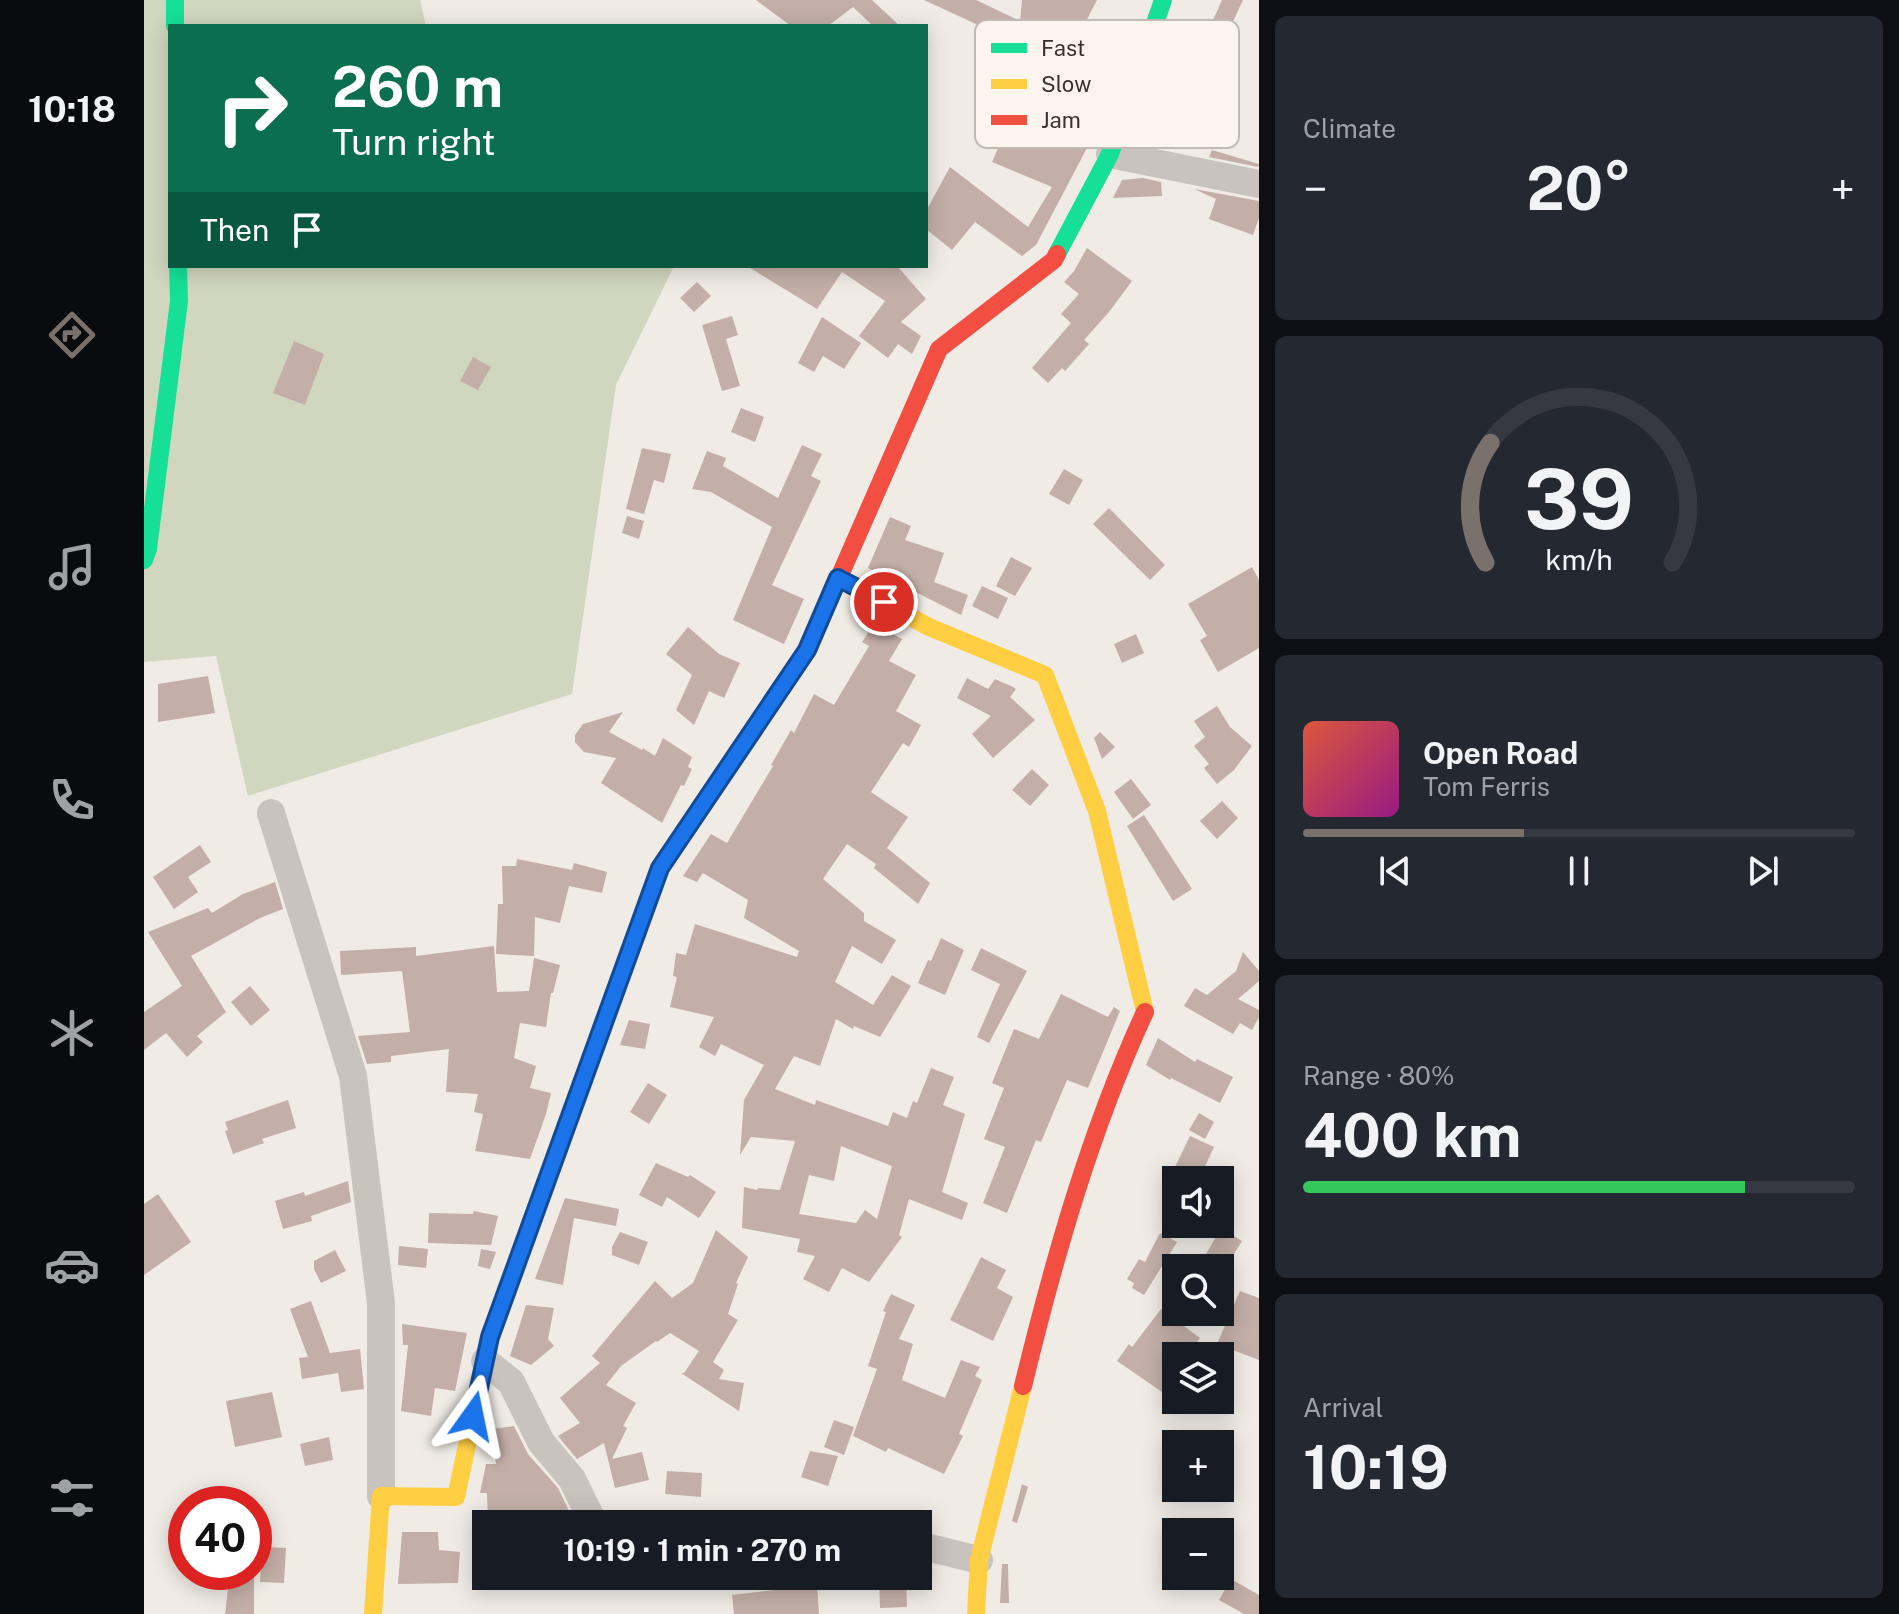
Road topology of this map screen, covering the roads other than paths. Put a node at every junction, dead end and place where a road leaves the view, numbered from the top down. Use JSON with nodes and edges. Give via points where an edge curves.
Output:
{"nodes":[{"id":1,"x":175,"y":0,"type":"edge"},
{"id":2,"x":1163,"y":0,"type":"edge"},
{"id":3,"x":1156,"y":20,"type":"edge"},
{"id":4,"x":175,"y":24,"type":"edge"},
{"id":5,"x":1112,"y":148,"type":"edge"},
{"id":6,"x":1110,"y":154,"type":"junction"},
{"id":7,"x":1259,"y":184,"type":"edge"},
{"id":8,"x":178,"y":268,"type":"edge"},
{"id":9,"x":144,"y":560,"type":"edge"},
{"id":10,"x":838,"y":578,"type":"junction"},
{"id":11,"x":271,"y":813,"type":"dead end"},
{"id":12,"x":485,"y":1361,"type":"junction"},
{"id":13,"x":381,"y":1496,"type":"junction"},
{"id":14,"x":587,"y":1510,"type":"edge"},
{"id":15,"x":932,"y":1548,"type":"edge"},
{"id":16,"x":979,"y":1560,"type":"junction"},
{"id":17,"x":373,"y":1614,"type":"edge"},
{"id":18,"x":976,"y":1614,"type":"edge"}],
"edges":[{"from":1,"to":4,"type":"street"},
{"from":2,"to":3,"type":"street"},
{"from":5,"to":6,"type":"street"},
{"from":6,"to":7,"type":"street"},
{"from":6,"to":10,"type":"street","via":[[1054,260],[939,349]]},
{"from":8,"to":9,"type":"street","via":[[177,317]]},
{"from":10,"to":12,"type":"street","via":[[807,650],[660,868]]},
{"from":10,"to":16,"type":"street","via":[[929,627],[1045,675],[1097,811],[1145,1012],[1116,1075],[1048,1284]]},
{"from":11,"to":13,"type":"street","via":[[353,1076],[381,1303]]},
{"from":12,"to":13,"type":"street","via":[[456,1497]]},
{"from":12,"to":14,"type":"street","via":[[511,1382],[541,1442],[572,1479]]},
{"from":13,"to":17,"type":"street"},
{"from":15,"to":16,"type":"street"},
{"from":16,"to":18,"type":"street"}]}
